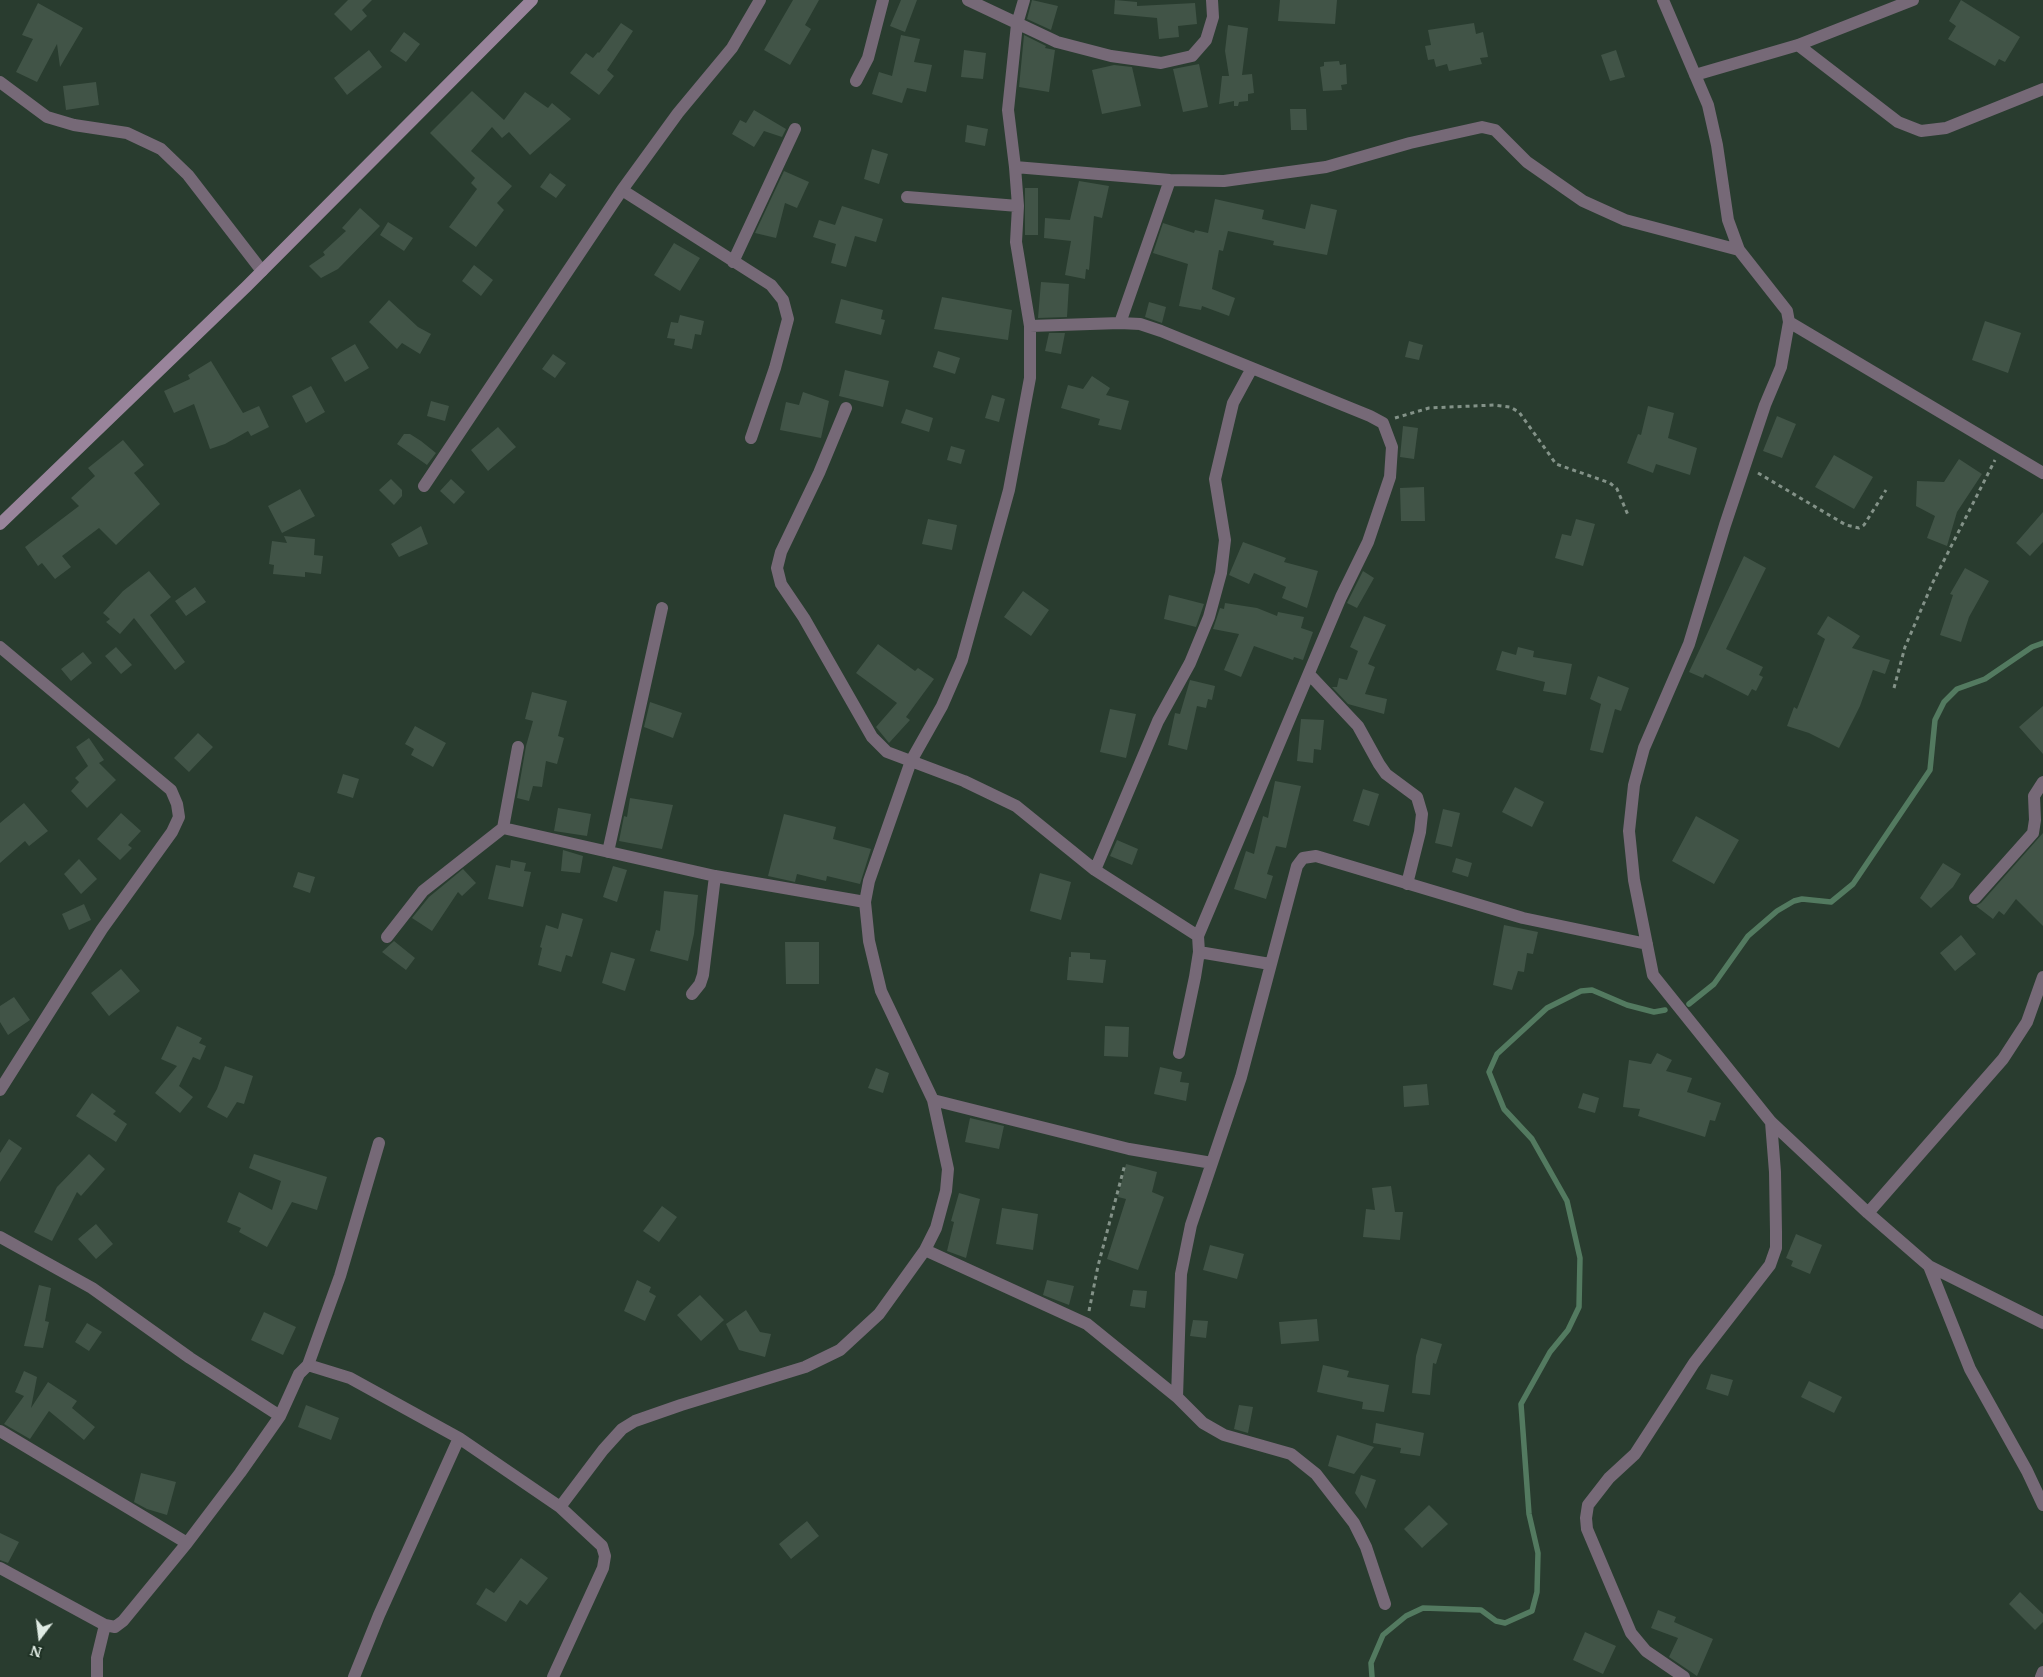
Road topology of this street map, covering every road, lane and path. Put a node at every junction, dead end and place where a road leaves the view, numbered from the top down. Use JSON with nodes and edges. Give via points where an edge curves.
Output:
{"nodes":[{"id":1,"x":532,"y":0,"type":"edge"},
{"id":2,"x":760,"y":0,"type":"edge"},
{"id":3,"x":883,"y":0,"type":"edge"},
{"id":4,"x":968,"y":0,"type":"edge"},
{"id":5,"x":1024,"y":0,"type":"edge"},
{"id":6,"x":1212,"y":0,"type":"edge"},
{"id":7,"x":1663,"y":0,"type":"edge"},
{"id":8,"x":1912,"y":0,"type":"edge"},
{"id":9,"x":1017,"y":24,"type":"junction"},
{"id":10,"x":1798,"y":46,"type":"junction"},
{"id":11,"x":1696,"y":74,"type":"junction"},
{"id":12,"x":856,"y":81,"type":"dead end"},
{"id":13,"x":0,"y":82,"type":"edge"},
{"id":14,"x":2043,"y":89,"type":"edge"},
{"id":15,"x":796,"y":129,"type":"dead end"},
{"id":16,"x":1015,"y":167,"type":"junction"},
{"id":17,"x":1170,"y":180,"type":"junction"},
{"id":18,"x":622,"y":190,"type":"junction"},
{"id":19,"x":907,"y":197,"type":"dead end"},
{"id":20,"x":1018,"y":206,"type":"junction"},
{"id":21,"x":1739,"y":250,"type":"junction"},
{"id":22,"x":733,"y":262,"type":"junction"},
{"id":23,"x":262,"y":270,"type":"junction"},
{"id":24,"x":1789,"y":322,"type":"junction"},
{"id":25,"x":1120,"y":323,"type":"junction"},
{"id":26,"x":1030,"y":326,"type":"junction"},
{"id":27,"x":1252,"y":368,"type":"junction"},
{"id":28,"x":846,"y":408,"type":"dead end"},
{"id":29,"x":1383,"y":423,"type":"junction"},
{"id":30,"x":751,"y":438,"type":"dead end"},
{"id":31,"x":2000,"y":448,"type":"junction"},
{"id":32,"x":1745,"y":465,"type":"junction"},
{"id":33,"x":2043,"y":473,"type":"edge"},
{"id":34,"x":424,"y":486,"type":"dead end"},
{"id":35,"x":1886,"y":490,"type":"dead end"},
{"id":36,"x":1628,"y":514,"type":"dead end"},
{"id":37,"x":0,"y":524,"type":"edge"},
{"id":38,"x":662,"y":608,"type":"dead end"},
{"id":39,"x":0,"y":648,"type":"edge"},
{"id":40,"x":1309,"y":674,"type":"junction"},
{"id":41,"x":1894,"y":688,"type":"dead end"},
{"id":42,"x":518,"y":747,"type":"dead end"},
{"id":43,"x":911,"y":761,"type":"junction"},
{"id":44,"x":2043,"y":782,"type":"edge"},
{"id":45,"x":502,"y":828,"type":"junction"},
{"id":46,"x":608,"y":852,"type":"junction"},
{"id":47,"x":1095,"y":870,"type":"junction"},
{"id":48,"x":715,"y":876,"type":"junction"},
{"id":49,"x":1407,"y":884,"type":"junction"},
{"id":50,"x":1975,"y":898,"type":"dead end"},
{"id":51,"x":865,"y":902,"type":"junction"},
{"id":52,"x":1198,"y":936,"type":"junction"},
{"id":53,"x":387,"y":937,"type":"dead end"},
{"id":54,"x":1647,"y":944,"type":"junction"},
{"id":55,"x":1199,"y":952,"type":"junction"},
{"id":56,"x":1270,"y":964,"type":"junction"},
{"id":57,"x":2043,"y":977,"type":"edge"},
{"id":58,"x":692,"y":994,"type":"dead end"},
{"id":59,"x":1180,"y":1053,"type":"dead end"},
{"id":60,"x":0,"y":1090,"type":"edge"},
{"id":61,"x":933,"y":1100,"type":"junction"},
{"id":62,"x":1771,"y":1122,"type":"junction"},
{"id":63,"x":379,"y":1142,"type":"dead end"},
{"id":64,"x":1129,"y":1149,"type":"junction"},
{"id":65,"x":1212,"y":1163,"type":"junction"},
{"id":66,"x":1868,"y":1214,"type":"junction"},
{"id":67,"x":0,"y":1237,"type":"edge"},
{"id":68,"x":925,"y":1250,"type":"junction"},
{"id":69,"x":1929,"y":1266,"type":"junction"},
{"id":70,"x":2043,"y":1322,"type":"edge"},
{"id":71,"x":1087,"y":1324,"type":"junction"},
{"id":72,"x":308,"y":1365,"type":"junction"},
{"id":73,"x":1177,"y":1397,"type":"junction"},
{"id":74,"x":280,"y":1416,"type":"junction"},
{"id":75,"x":0,"y":1431,"type":"edge"},
{"id":76,"x":459,"y":1438,"type":"junction"},
{"id":77,"x":2043,"y":1505,"type":"edge"},
{"id":78,"x":560,"y":1507,"type":"junction"},
{"id":79,"x":187,"y":1543,"type":"junction"},
{"id":80,"x":0,"y":1568,"type":"edge"},
{"id":81,"x":1385,"y":1604,"type":"dead end"},
{"id":82,"x":105,"y":1625,"type":"junction"},
{"id":83,"x":2043,"y":1672,"type":"edge"},
{"id":84,"x":97,"y":1677,"type":"edge"},
{"id":85,"x":354,"y":1677,"type":"edge"},
{"id":86,"x":553,"y":1677,"type":"edge"},
{"id":87,"x":1684,"y":1677,"type":"edge"},
{"id":88,"x":2042,"y":1677,"type":"edge"}],
"edges":[{"from":1,"to":23,"type":"street"},
{"from":2,"to":18,"type":"street","via":[[732,48],[678,113]]},
{"from":3,"to":12,"type":"street","via":[[868,58]]},
{"from":4,"to":9,"type":"street"},
{"from":5,"to":9,"type":"street"},
{"from":6,"to":9,"type":"street","via":[[1213,17],[1206,40],[1192,56],[1161,63],[1111,56],[1057,42]]},
{"from":7,"to":11,"type":"street"},
{"from":8,"to":10,"type":"street"},
{"from":9,"to":16,"type":"street","via":[[1008,110]]},
{"from":10,"to":11,"type":"street"},
{"from":10,"to":14,"type":"street","via":[[1898,122],[1921,131],[1946,128]]},
{"from":11,"to":21,"type":"street","via":[[1708,105],[1728,220]]},
{"from":13,"to":23,"type":"street","via":[[47,116],[74,125],[127,133],[161,149],[188,175]]},
{"from":15,"to":22,"type":"street"},
{"from":16,"to":17,"type":"street"},
{"from":16,"to":20,"type":"street"},
{"from":17,"to":21,"type":"street","via":[[1224,181],[1326,167],[1482,127],[1495,130],[1527,162],[1583,201],[1625,220]]},
{"from":17,"to":25,"type":"street"},
{"from":18,"to":22,"type":"street"},
{"from":18,"to":34,"type":"street"},
{"from":19,"to":20,"type":"street"},
{"from":20,"to":26,"type":"street","via":[[1016,242]]},
{"from":21,"to":24,"type":"street","via":[[1787,311]]},
{"from":22,"to":30,"type":"street","via":[[771,285],[784,300],[788,319]]},
{"from":23,"to":37,"type":"street"},
{"from":24,"to":31,"type":"street"},
{"from":24,"to":32,"type":"street","via":[[1781,367]]},
{"from":25,"to":26,"type":"street"},
{"from":25,"to":27,"type":"street","via":[[1140,324],[1161,331]]},
{"from":26,"to":43,"type":"street","via":[[1030,378],[1009,490],[984,586],[962,660],[942,706]]},
{"from":27,"to":29,"type":"street"},
{"from":27,"to":47,"type":"street","via":[[1233,403],[1216,479],[1225,540],[1221,573],[1209,617],[1190,663],[1158,721]]},
{"from":28,"to":43,"type":"street","via":[[820,473],[781,552],[777,568],[781,584],[872,736],[887,752]]},
{"from":29,"to":36,"type":"path","via":[[1429,408],[1510,407],[1519,412],[1556,464],[1610,483],[1617,489]]},
{"from":29,"to":40,"type":"street","via":[[1392,447],[1390,477],[1368,542]]},
{"from":31,"to":33,"type":"street"},
{"from":31,"to":41,"type":"path","via":[[1933,582],[1905,647]]},
{"from":32,"to":35,"type":"path","via":[[1853,527],[1864,525]]},
{"from":32,"to":54,"type":"street","via":[[1689,644],[1644,748],[1634,785],[1629,831],[1634,880]]},
{"from":38,"to":46,"type":"street"},
{"from":39,"to":60,"type":"street","via":[[171,790],[179,816],[172,832],[92,944]]},
{"from":40,"to":49,"type":"street","via":[[1358,726],[1386,774],[1417,797],[1422,814]]},
{"from":40,"to":52,"type":"street"},
{"from":42,"to":45,"type":"street"},
{"from":43,"to":47,"type":"street","via":[[1016,806]]},
{"from":43,"to":51,"type":"street","via":[[869,881]]},
{"from":44,"to":50,"type":"street","via":[[2034,796],[2033,833]]},
{"from":45,"to":46,"type":"street"},
{"from":45,"to":53,"type":"street","via":[[423,890]]},
{"from":46,"to":48,"type":"street"},
{"from":47,"to":52,"type":"street"},
{"from":48,"to":51,"type":"street"},
{"from":48,"to":58,"type":"street","via":[[703,975]]},
{"from":49,"to":54,"type":"street","via":[[1524,918]]},
{"from":49,"to":56,"type":"street","via":[[1316,856],[1303,858],[1297,866]]},
{"from":51,"to":61,"type":"street","via":[[868,941],[881,991]]},
{"from":52,"to":55,"type":"street"},
{"from":54,"to":62,"type":"street","via":[[1653,975]]},
{"from":55,"to":56,"type":"street"},
{"from":55,"to":59,"type":"street"},
{"from":56,"to":65,"type":"street","via":[[1240,1077]]},
{"from":57,"to":66,"type":"street","via":[[2027,1022],[2003,1059]]},
{"from":61,"to":64,"type":"street"},
{"from":61,"to":68,"type":"street","via":[[948,1169],[946,1190]]},
{"from":62,"to":66,"type":"street"},
{"from":62,"to":87,"type":"street","via":[[1776,1248],[1770,1265],[1694,1362],[1635,1454],[1609,1478],[1588,1506],[1586,1518],[1587,1529],[1631,1633],[1646,1651]]},
{"from":63,"to":72,"type":"street","via":[[340,1276]]},
{"from":64,"to":65,"type":"street"},
{"from":64,"to":71,"type":"path","via":[[1098,1266]]},
{"from":65,"to":73,"type":"street","via":[[1191,1225],[1181,1274]]},
{"from":66,"to":69,"type":"street"},
{"from":67,"to":74,"type":"street","via":[[92,1288],[190,1358]]},
{"from":68,"to":71,"type":"street"},
{"from":68,"to":78,"type":"street","via":[[879,1314],[840,1350],[805,1367],[635,1421],[622,1429]]},
{"from":69,"to":70,"type":"street"},
{"from":69,"to":77,"type":"street","via":[[1970,1368]]},
{"from":71,"to":73,"type":"street"},
{"from":72,"to":74,"type":"street","via":[[299,1374]]},
{"from":72,"to":76,"type":"street","via":[[350,1378]]},
{"from":73,"to":81,"type":"street","via":[[1203,1423],[1224,1435],[1292,1454],[1316,1474],[1354,1523],[1366,1547]]},
{"from":74,"to":79,"type":"street"},
{"from":75,"to":79,"type":"street"},
{"from":76,"to":78,"type":"street"},
{"from":76,"to":85,"type":"street"},
{"from":78,"to":86,"type":"street","via":[[602,1546],[604,1556],[603,1568]]},
{"from":79,"to":82,"type":"street","via":[[123,1621],[115,1627]]},
{"from":80,"to":82,"type":"street"},
{"from":82,"to":84,"type":"street","via":[[97,1658]]},
{"from":83,"to":88,"type":"street"}]}
